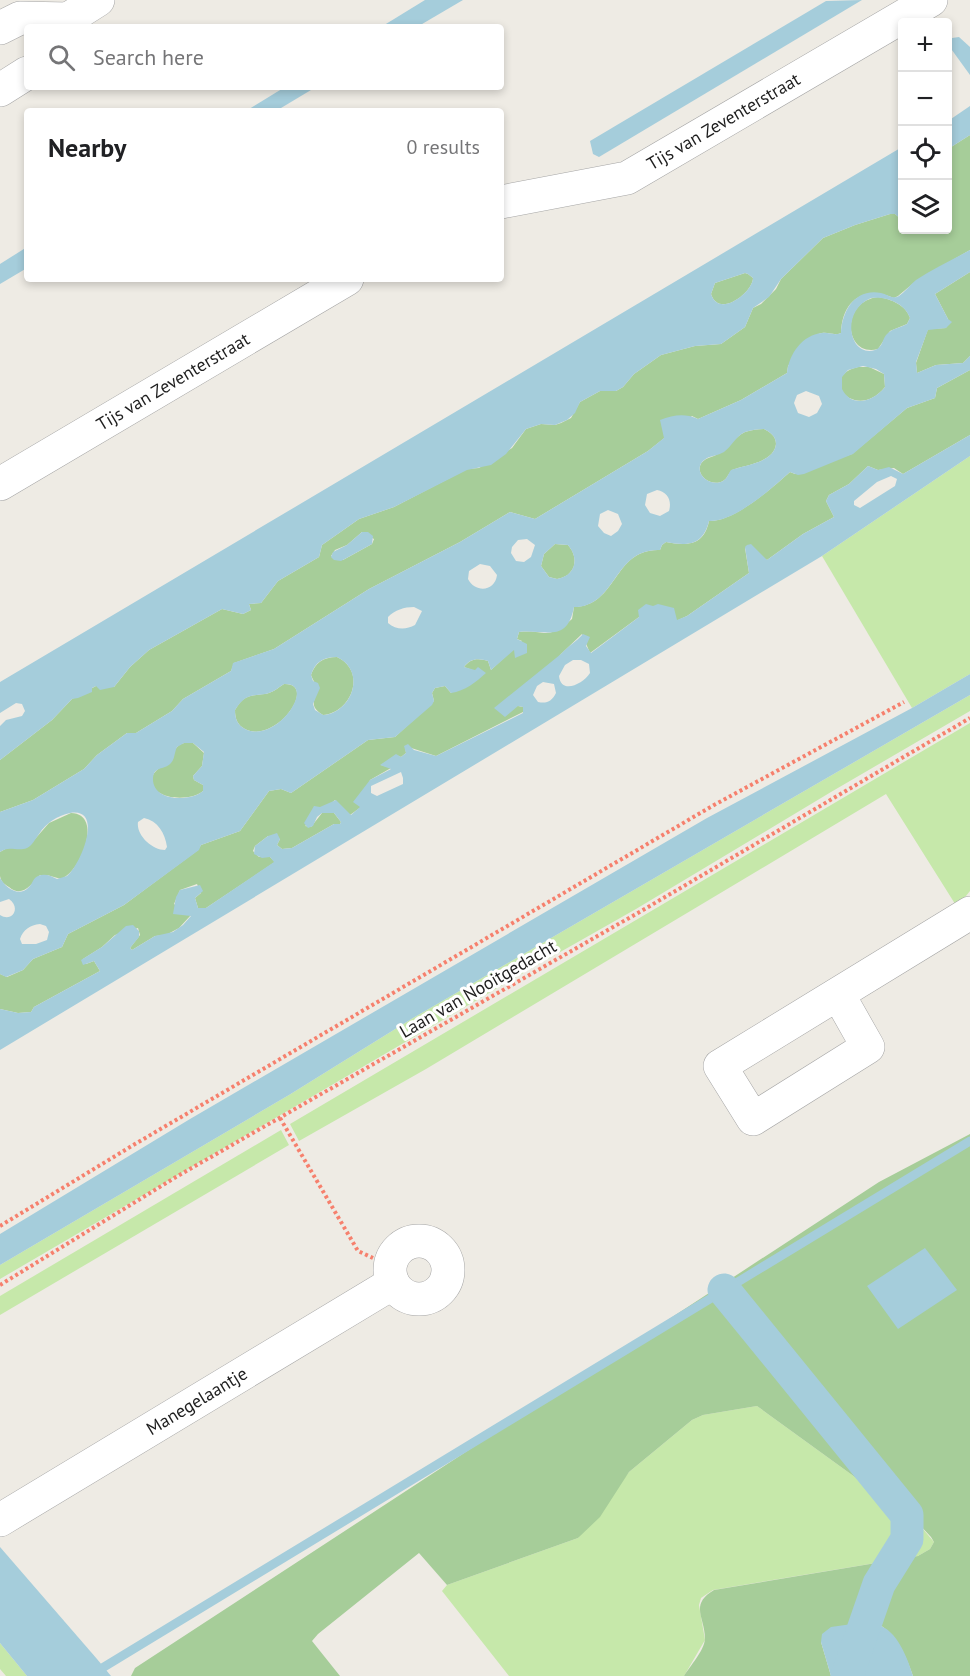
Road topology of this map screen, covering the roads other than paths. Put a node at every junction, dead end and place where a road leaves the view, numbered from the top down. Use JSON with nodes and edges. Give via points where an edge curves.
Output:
{"nodes":[{"id":1,"x":98,"y":0,"type":"edge"},
{"id":2,"x":931,"y":0,"type":"edge"},
{"id":3,"x":66,"y":23,"type":"edge"},
{"id":4,"x":0,"y":28,"type":"edge"},
{"id":5,"x":24,"y":75,"type":"edge"},
{"id":6,"x":0,"y":90,"type":"edge"},
{"id":7,"x":504,"y":201,"type":"edge"},
{"id":8,"x":342,"y":282,"type":"edge"},
{"id":9,"x":0,"y":484,"type":"edge"},
{"id":10,"x":970,"y":913,"type":"edge"},
{"id":11,"x":838,"y":994,"type":"dead end"},
{"id":12,"x":391,"y":1274,"type":"road end"},
{"id":13,"x":0,"y":1520,"type":"edge"}],
"edges":[{"from":1,"to":3,"type":"street"},
{"from":2,"to":7,"type":"street","name":"Tijs van Zeventerstraat","via":[[627,178]]},
{"from":3,"to":4,"type":"street","via":[[20,18]]},
{"from":5,"to":6,"type":"street"},
{"from":8,"to":9,"type":"street","name":"Tijs van Zeventerstraat"},
{"from":10,"to":11,"type":"street"},
{"from":12,"to":13,"type":"street","name":"Manegelaantje"}]}
